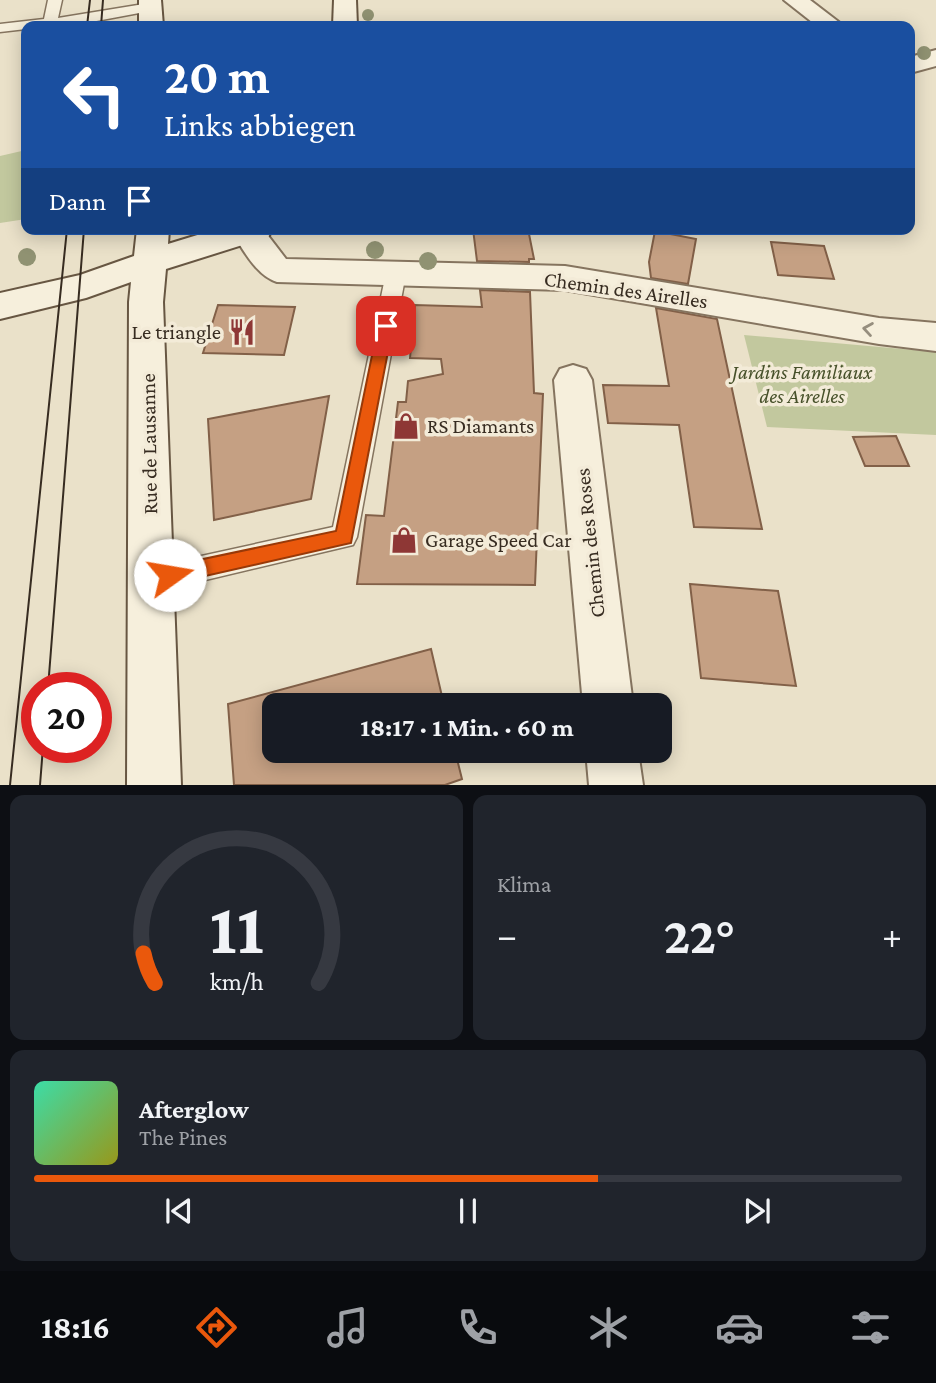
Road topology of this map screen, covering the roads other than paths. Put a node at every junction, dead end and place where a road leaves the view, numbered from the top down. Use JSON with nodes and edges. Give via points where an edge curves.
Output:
{"nodes":[{"id":1,"x":55,"y":0,"type":"edge"},
{"id":2,"x":345,"y":0,"type":"edge"},
{"id":3,"x":795,"y":0,"type":"edge"},
{"id":4,"x":150,"y":11,"type":"edge"},
{"id":5,"x":50,"y":21,"type":"edge"},
{"id":6,"x":67,"y":21,"type":"edge"},
{"id":7,"x":345,"y":21,"type":"edge"},
{"id":8,"x":825,"y":21,"type":"edge"},
{"id":9,"x":21,"y":24,"type":"edge"},
{"id":10,"x":0,"y":27,"type":"edge"},
{"id":11,"x":936,"y":37,"type":"edge"},
{"id":12,"x":915,"y":39,"type":"edge"},
{"id":13,"x":936,"y":58,"type":"edge"},
{"id":14,"x":915,"y":64,"type":"edge"},
{"id":15,"x":237,"y":235,"type":"edge"},
{"id":16,"x":255,"y":235,"type":"edge"},
{"id":17,"x":151,"y":247,"type":"edge"},
{"id":18,"x":396,"y":273,"type":"junction"},
{"id":19,"x":0,"y":306,"type":"edge"},
{"id":20,"x":936,"y":337,"type":"edge"},
{"id":21,"x":573,"y":380,"type":"dead end"},
{"id":22,"x":151,"y":580,"type":"junction"},
{"id":23,"x":607,"y":693,"type":"edge"},
{"id":24,"x":613,"y":763,"type":"edge"},
{"id":25,"x":154,"y":785,"type":"edge"},
{"id":26,"x":616,"y":785,"type":"edge"}],
"edges":[{"from":1,"to":5,"type":"lane"},
{"from":2,"to":7,"type":"street"},
{"from":3,"to":8,"type":"street"},
{"from":4,"to":6,"type":"lane"},
{"from":9,"to":10,"type":"lane"},
{"from":11,"to":12,"type":"street"},
{"from":13,"to":14,"type":"street"},
{"from":15,"to":17,"type":"street","via":[[196,246]]},
{"from":16,"to":18,"type":"street","name":"Chemin des Airelles","via":[[277,270]]},
{"from":17,"to":19,"type":"street","via":[[86,286]]},
{"from":17,"to":22,"type":"street","name":"Rue de Lausanne","via":[[146,302]]},
{"from":20,"to":18,"type":"street","name":"Chemin des Airelles","one_way":true,"via":[[565,278]]},
{"from":18,"to":22,"type":"lane","via":[[344,537]]},
{"from":21,"to":23,"type":"street","name":"Chemin des Roses"},
{"from":22,"to":25,"type":"street","name":"Rue de Lausanne"},
{"from":24,"to":26,"type":"street"}]}
